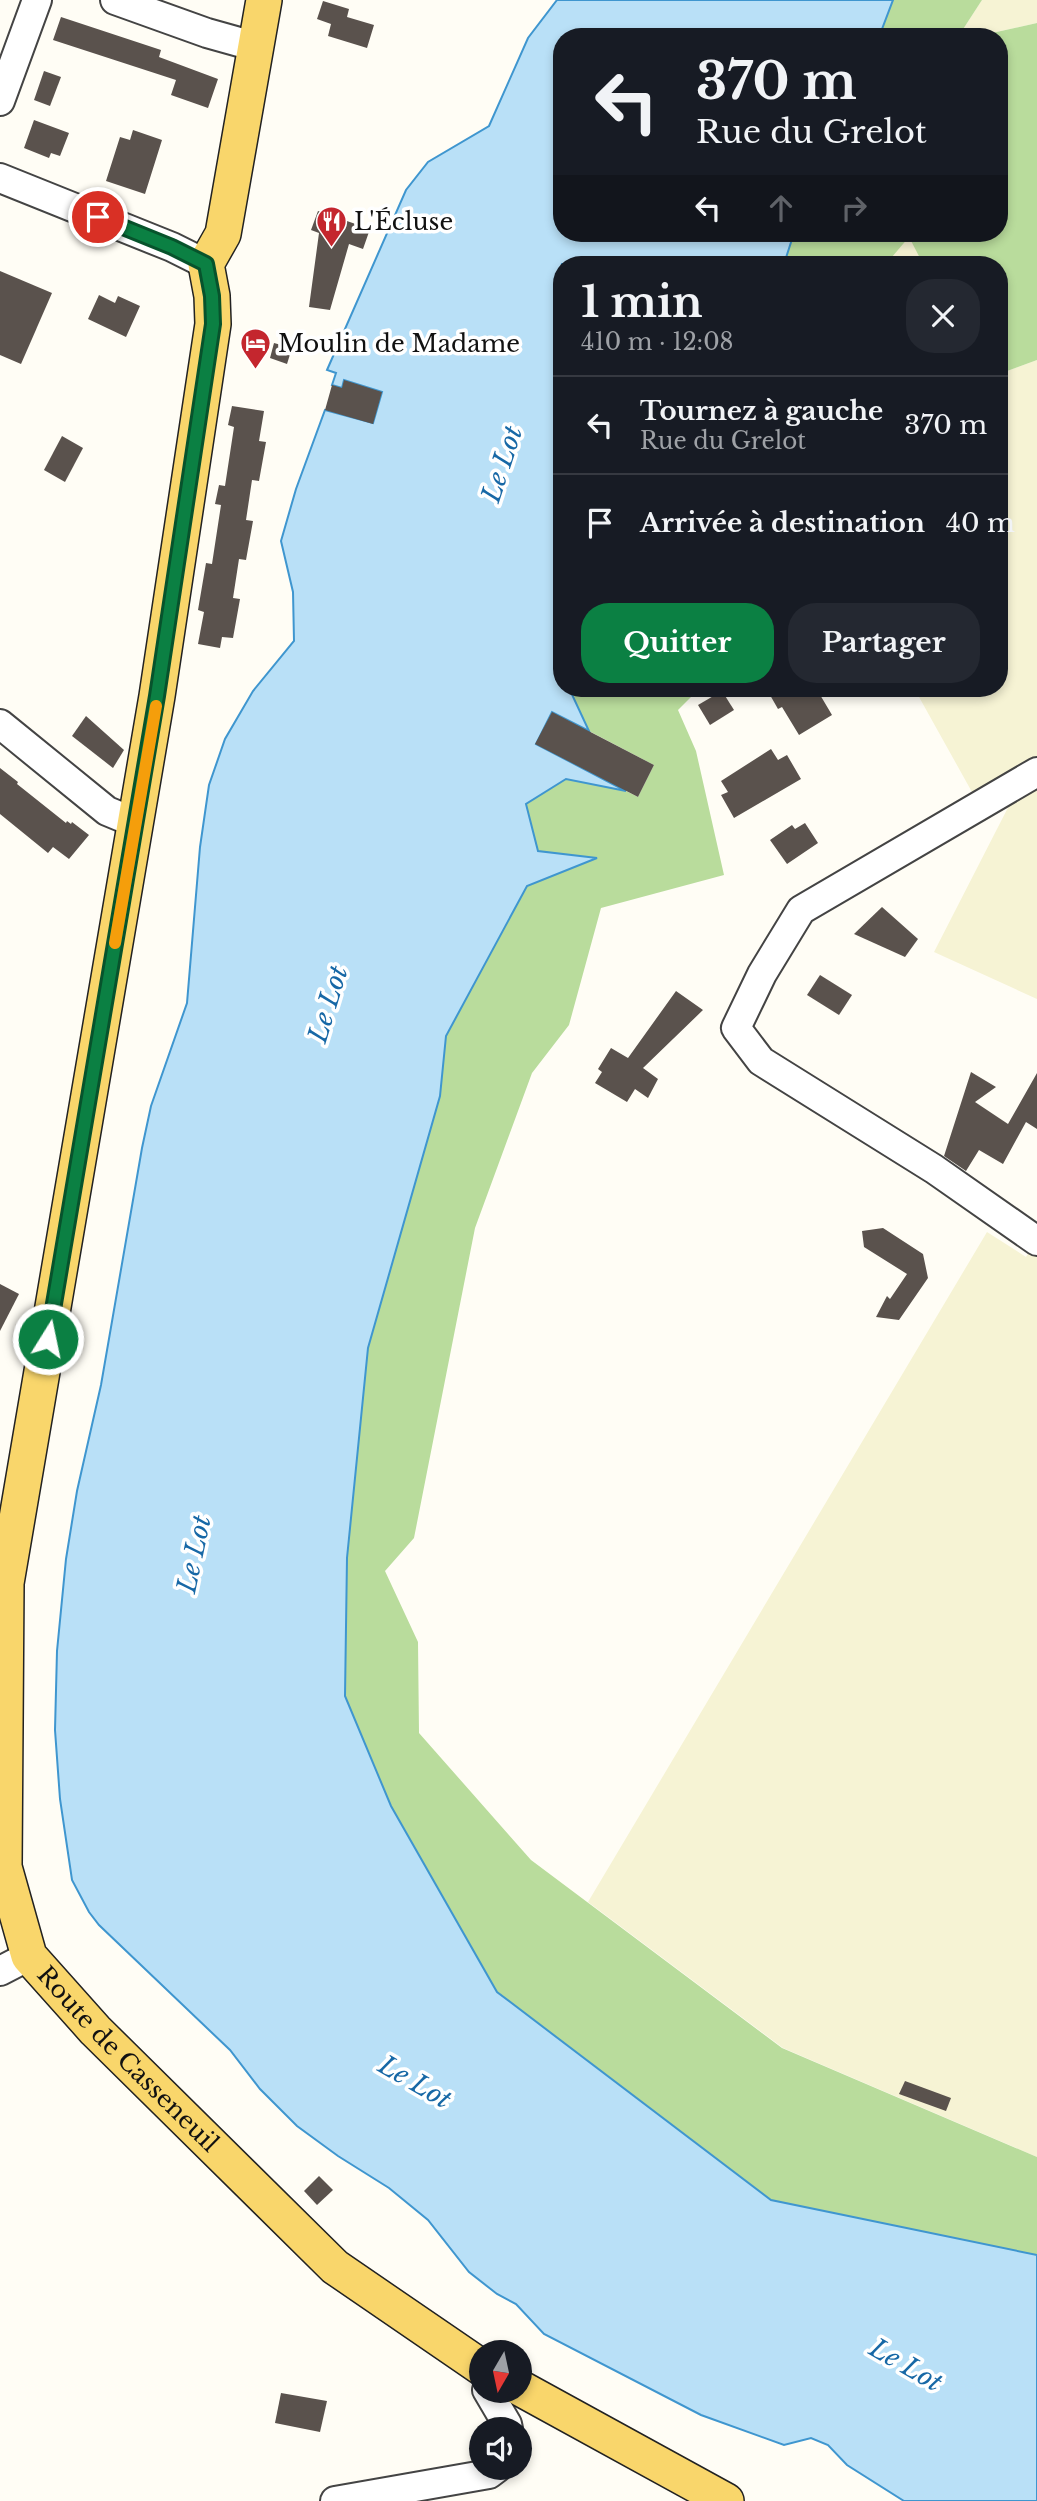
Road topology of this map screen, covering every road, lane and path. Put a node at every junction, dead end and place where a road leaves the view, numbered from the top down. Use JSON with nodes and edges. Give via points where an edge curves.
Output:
{"nodes":[{"id":1,"x":37,"y":0,"type":"edge"},
{"id":2,"x":115,"y":0,"type":"edge"},
{"id":3,"x":264,"y":0,"type":"edge"},
{"id":4,"x":257,"y":47,"type":"junction"},
{"id":5,"x":0,"y":101,"type":"edge"},
{"id":6,"x":0,"y":178,"type":"edge"},
{"id":7,"x":206,"y":264,"type":"junction"},
{"id":8,"x":0,"y":724,"type":"edge"},
{"id":9,"x":1037,"y":772,"type":"edge"},
{"id":10,"x":136,"y":824,"type":"junction"},
{"id":11,"x":1037,"y":1241,"type":"edge"},
{"id":12,"x":14,"y":1964,"type":"edge"},
{"id":13,"x":469,"y":2363,"type":"edge"},
{"id":14,"x":532,"y":2395,"type":"edge"},
{"id":15,"x":469,"y":2478,"type":"edge"},
{"id":16,"x":335,"y":2501,"type":"edge"},
{"id":17,"x":726,"y":2501,"type":"edge"}],
"edges":[{"from":1,"to":5,"type":"street"},
{"from":2,"to":4,"type":"street"},
{"from":3,"to":4,"type":"main road"},
{"from":4,"to":7,"type":"main road","via":[[223,234]]},
{"from":6,"to":7,"type":"street"},
{"from":7,"to":10,"type":"main road","name":"Route de Casseneuil","via":[[213,324]]},
{"from":8,"to":10,"type":"street","via":[[107,811]]},
{"from":9,"to":11,"type":"street","via":[[801,910],[736,1028],[761,1061],[934,1169]]},
{"from":10,"to":12,"type":"main road","name":"Route de Casseneuil","via":[[6,1583],[4,1867]]},
{"from":12,"to":13,"type":"main road","name":"Route de Casseneuil","via":[[95,2030],[335,2267]]},
{"from":14,"to":17,"type":"main road"},
{"from":15,"to":16,"type":"street"}]}
